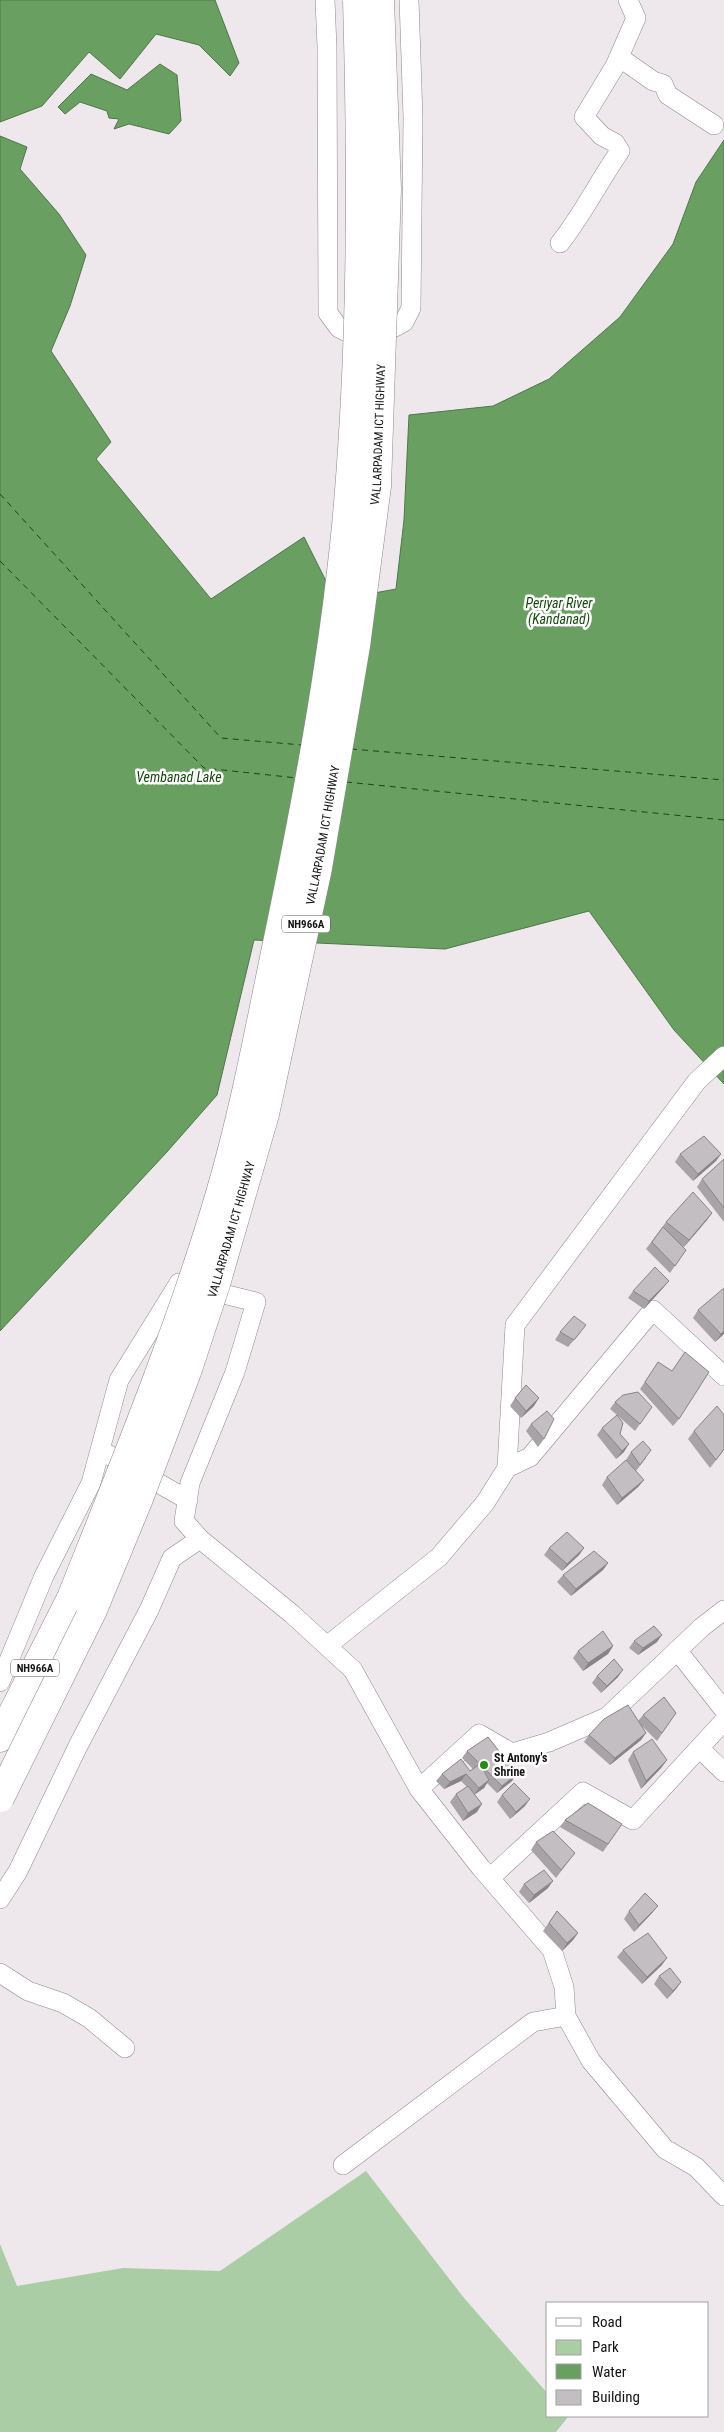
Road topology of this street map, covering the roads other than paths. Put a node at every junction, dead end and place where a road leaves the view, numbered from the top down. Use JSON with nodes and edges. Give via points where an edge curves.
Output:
{"nodes":[{"id":1,"x":325,"y":0,"type":"edge"},
{"id":2,"x":357,"y":0,"type":"edge"},
{"id":3,"x":380,"y":0,"type":"edge"},
{"id":4,"x":409,"y":0,"type":"edge"},
{"id":5,"x":628,"y":0,"type":"edge"},
{"id":6,"x":619,"y":57,"type":"junction"},
{"id":7,"x":714,"y":126,"type":"dead end"},
{"id":8,"x":560,"y":243,"type":"dead end"},
{"id":9,"x":724,"y":1056,"type":"edge"},
{"id":10,"x":724,"y":1376,"type":"edge"},
{"id":11,"x":100,"y":1450,"type":"junction"},
{"id":12,"x":507,"y":1468,"type":"junction"},
{"id":13,"x":188,"y":1500,"type":"junction"},
{"id":14,"x":200,"y":1539,"type":"junction"},
{"id":15,"x":724,"y":1610,"type":"edge"},
{"id":16,"x":328,"y":1645,"type":"junction"},
{"id":17,"x":677,"y":1650,"type":"junction"},
{"id":18,"x":0,"y":1682,"type":"edge"},
{"id":19,"x":724,"y":1710,"type":"edge"},
{"id":20,"x":724,"y":1721,"type":"edge"},
{"id":21,"x":0,"y":1738,"type":"edge"},
{"id":22,"x":699,"y":1748,"type":"junction"},
{"id":23,"x":724,"y":1772,"type":"edge"},
{"id":24,"x":420,"y":1789,"type":"junction"},
{"id":25,"x":0,"y":1798,"type":"edge"},
{"id":26,"x":490,"y":1878,"type":"junction"},
{"id":27,"x":0,"y":1899,"type":"edge"},
{"id":28,"x":0,"y":1973,"type":"edge"},
{"id":29,"x":566,"y":2016,"type":"junction"},
{"id":30,"x":125,"y":2048,"type":"dead end"},
{"id":31,"x":343,"y":2165,"type":"dead end"},
{"id":32,"x":724,"y":2196,"type":"edge"}],
"edges":[{"from":1,"to":4,"type":"street","via":[[328,313],[332,321],[347,332],[395,327],[404,322],[411,308],[413,117]]},
{"from":2,"to":21,"type":"highway","name":"VALLARPADAM ICT HIGHWAY","number":"NH966A","bridge":true,"via":[[362,146],[360,292],[346,525],[331,653],[293,867],[252,1062],[220,1193],[171,1346],[71,1598]]},
{"from":3,"to":25,"type":"highway","name":"VALLARPADAM ICT HIGHWAY","number":"NH966A","bridge":true,"via":[[386,189],[377,486],[354,655],[318,868],[265,1114],[187,1372],[93,1610]]},
{"from":5,"to":6,"type":"street","via":[[636,18]]},
{"from":6,"to":7,"type":"street","via":[[653,81],[663,84],[668,95]]},
{"from":6,"to":8,"type":"street","via":[[584,118],[602,136],[615,143],[620,151],[603,174],[577,222]]},
{"from":9,"to":12,"type":"street","via":[[697,1081],[515,1325]]},
{"from":10,"to":12,"type":"street","via":[[653,1310],[530,1456]]},
{"from":11,"to":13,"type":"street"},
{"from":11,"to":13,"type":"street","via":[[119,1380],[180,1282],[256,1302],[236,1372],[190,1483]]},
{"from":11,"to":18,"type":"street","via":[[91,1483],[44,1576]]},
{"from":12,"to":16,"type":"street","via":[[485,1503],[439,1557]]},
{"from":13,"to":14,"type":"street","via":[[184,1521]]},
{"from":14,"to":16,"type":"street"},
{"from":14,"to":27,"type":"street","via":[[172,1558],[18,1871]]},
{"from":15,"to":17,"type":"street"},
{"from":16,"to":24,"type":"street","via":[[353,1670]]},
{"from":17,"to":19,"type":"street"},
{"from":17,"to":24,"type":"street","via":[[607,1717],[549,1742],[512,1753],[479,1734]]},
{"from":20,"to":22,"type":"street"},
{"from":22,"to":23,"type":"street"},
{"from":22,"to":26,"type":"street","via":[[633,1820],[584,1792]]},
{"from":24,"to":26,"type":"street"},
{"from":26,"to":29,"type":"street","via":[[552,1950],[564,1987]]},
{"from":28,"to":30,"type":"street","via":[[28,1991],[64,2003],[89,2018]]},
{"from":29,"to":31,"type":"street","via":[[533,2022]]},
{"from":29,"to":32,"type":"street","via":[[591,2060],[665,2150],[696,2167]]}]}
